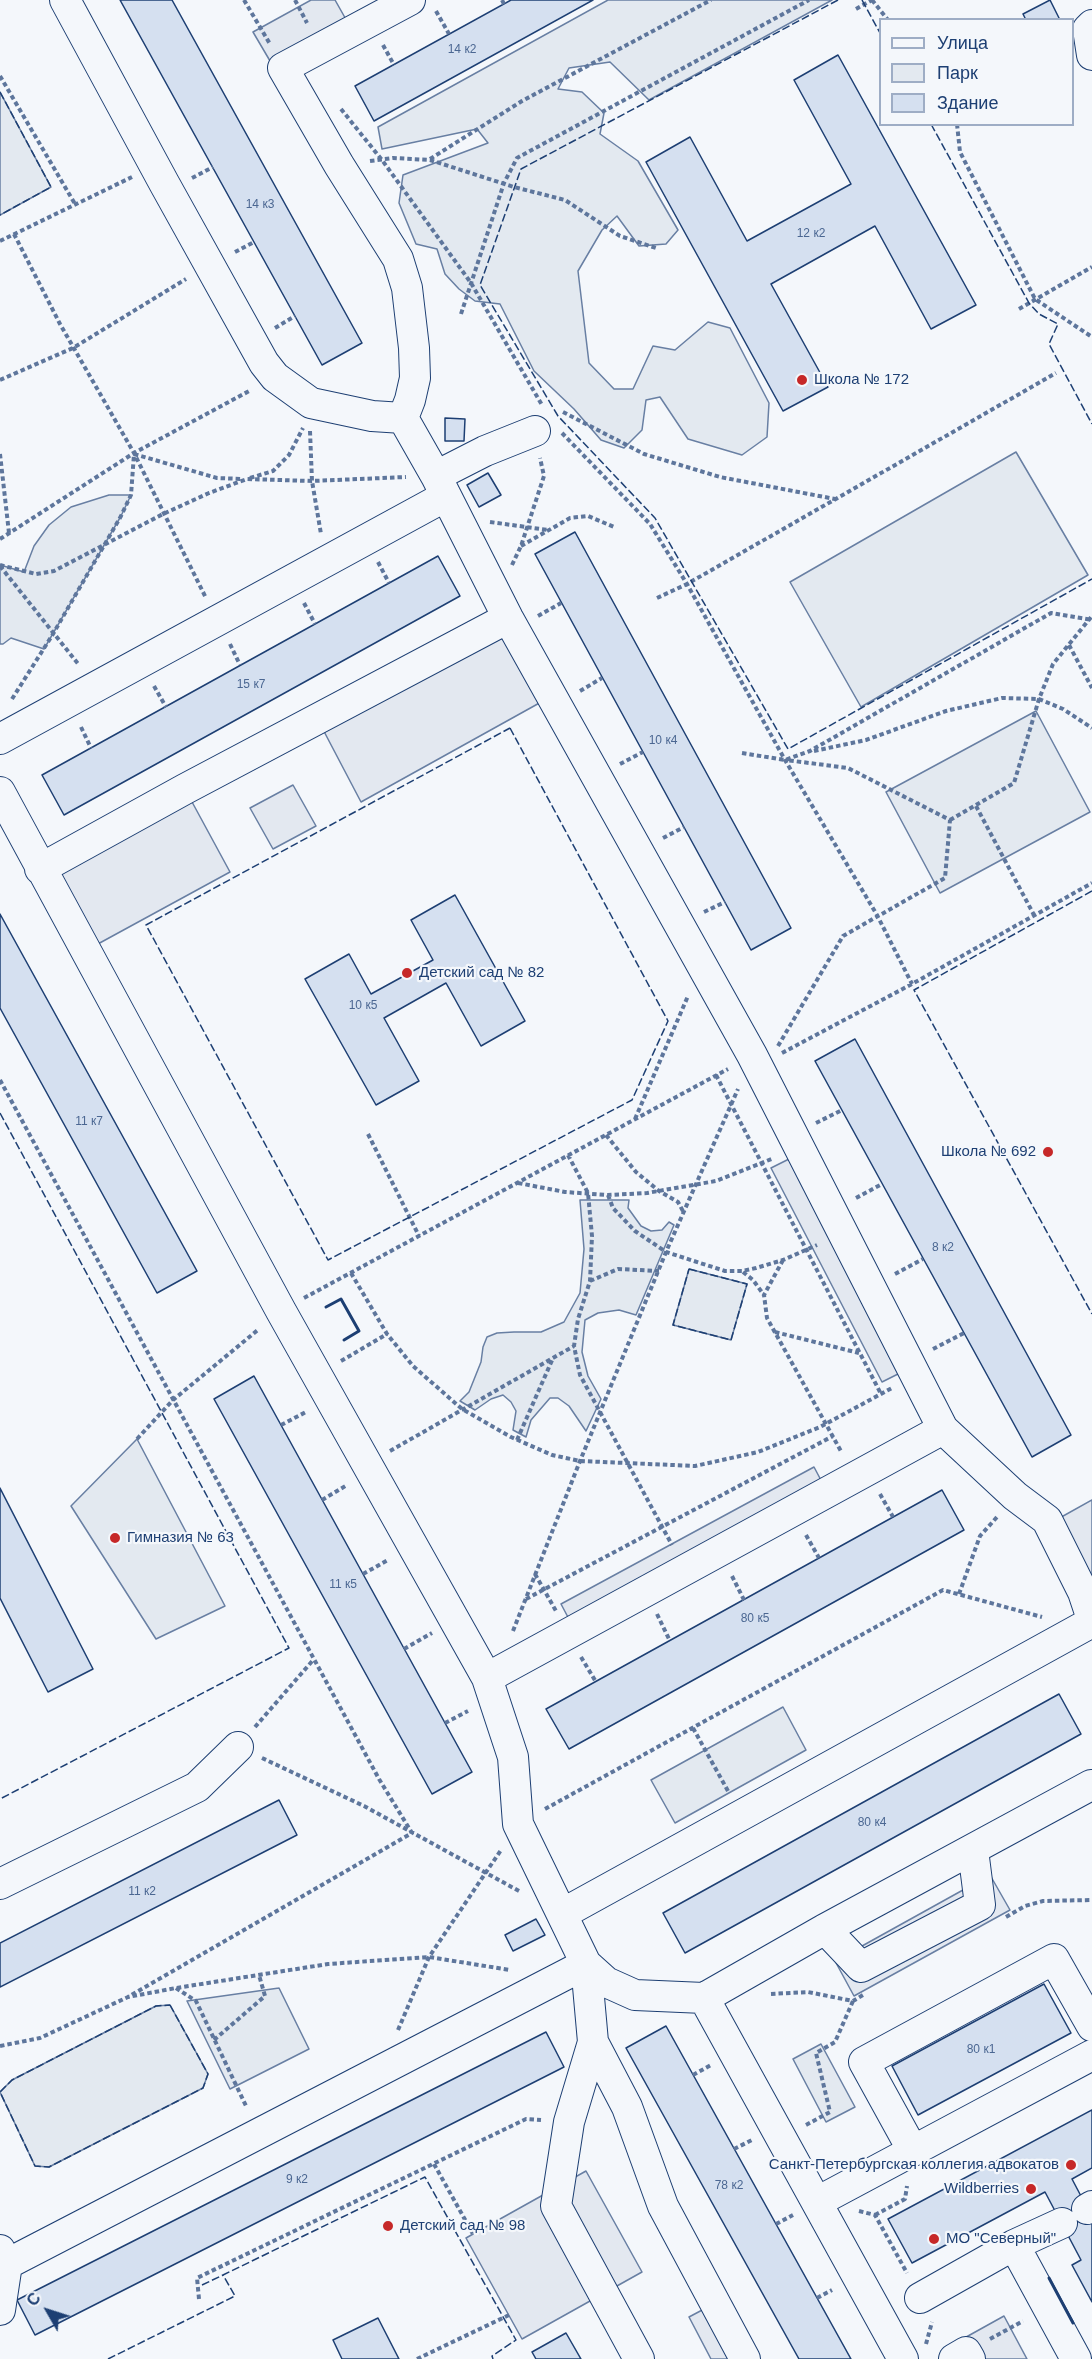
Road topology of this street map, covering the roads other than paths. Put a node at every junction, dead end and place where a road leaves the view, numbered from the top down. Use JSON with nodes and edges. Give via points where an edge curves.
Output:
{"nodes":[{"id":1,"x":65,"y":0,"type":"edge"},
{"id":2,"x":422,"y":4,"type":"edge"},
{"id":3,"x":1092,"y":25,"type":"edge"},
{"id":4,"x":1092,"y":55,"type":"edge"},
{"id":5,"x":403,"y":418,"type":"junction"},
{"id":6,"x":547,"y":425,"type":"road end"},
{"id":7,"x":441,"y":486,"type":"junction"},
{"id":8,"x":503,"y":607,"type":"junction"},
{"id":9,"x":0,"y":739,"type":"edge"},
{"id":10,"x":0,"y":792,"type":"edge"},
{"id":11,"x":40,"y":869,"type":"junction"},
{"id":12,"x":942,"y":1429,"type":"junction"},
{"id":13,"x":1089,"y":1623,"type":"edge"},
{"id":14,"x":488,"y":1678,"type":"junction"},
{"id":15,"x":238,"y":1746,"type":"road end"},
{"id":16,"x":1092,"y":1785,"type":"edge"},
{"id":17,"x":973,"y":1850,"type":"junction"},
{"id":18,"x":0,"y":1884,"type":"edge"},
{"id":19,"x":562,"y":1914,"type":"junction"},
{"id":20,"x":825,"y":1929,"type":"junction"},
{"id":21,"x":586,"y":1964,"type":"junction"},
{"id":22,"x":704,"y":1998,"type":"junction"},
{"id":23,"x":1092,"y":2026,"type":"edge"},
{"id":24,"x":593,"y":2042,"type":"junction"},
{"id":25,"x":1092,"y":2055,"type":"edge"},
{"id":26,"x":914,"y":2151,"type":"junction"},
{"id":27,"x":817,"y":2202,"type":"junction"},
{"id":28,"x":1062,"y":2223,"type":"dead end"},
{"id":29,"x":1014,"y":2245,"type":"junction"},
{"id":30,"x":3,"y":2257,"type":"edge"},
{"id":31,"x":920,"y":2298,"type":"road end"},
{"id":32,"x":0,"y":2310,"type":"edge"},
{"id":33,"x":639,"y":2359,"type":"edge"},
{"id":34,"x":745,"y":2359,"type":"edge"},
{"id":35,"x":903,"y":2359,"type":"edge"},
{"id":36,"x":1076,"y":2359,"type":"edge"}],
"edges":[{"from":1,"to":5,"type":"lane","via":[[275,377],[310,409]]},
{"from":2,"to":5,"type":"lane","via":[[283,68],[398,259],[406,288],[415,378]]},
{"from":3,"to":4,"type":"lane","via":[[1088,29]]},
{"from":5,"to":7,"type":"lane"},
{"from":6,"to":7,"type":"lane","via":[[485,451]]},
{"from":7,"to":8,"type":"lane"},
{"from":7,"to":9,"type":"lane","via":[[326,562]]},
{"from":8,"to":11,"type":"lane"},
{"from":8,"to":12,"type":"lane","via":[[702,964],[760,1060],[797,1145]]},
{"from":10,"to":11,"type":"lane"},
{"from":11,"to":14,"type":"lane","via":[[281,1311]]},
{"from":12,"to":13,"type":"lane","via":[[1047,1520],[1083,1592]]},
{"from":12,"to":14,"type":"lane"},
{"from":13,"to":19,"type":"lane"},
{"from":14,"to":19,"type":"lane","via":[[513,1757],[518,1824]]},
{"from":15,"to":18,"type":"lane","via":[[197,1787]]},
{"from":16,"to":17,"type":"lane"},
{"from":17,"to":20,"type":"lane"},
{"from":17,"to":20,"type":"lane","via":[[980,1905],[861,1967]]},
{"from":19,"to":21,"type":"lane"},
{"from":20,"to":22,"type":"lane"},
{"from":21,"to":22,"type":"lane","via":[[606,1982],[635,1995]]},
{"from":21,"to":24,"type":"lane"},
{"from":21,"to":30,"type":"lane","via":[[259,2133]]},
{"from":22,"to":27,"type":"lane"},
{"from":23,"to":26,"type":"lane","via":[[1054,1959],[864,2062]]},
{"from":24,"to":33,"type":"lane","via":[[569,2122],[556,2206]]},
{"from":24,"to":34,"type":"lane","via":[[627,2107],[663,2206]]},
{"from":25,"to":26,"type":"lane"},
{"from":26,"to":27,"type":"lane"},
{"from":27,"to":35,"type":"lane"},
{"from":28,"to":29,"type":"lane"},
{"from":29,"to":31,"type":"lane"},
{"from":29,"to":36,"type":"lane"},
{"from":30,"to":32,"type":"lane"}]}
